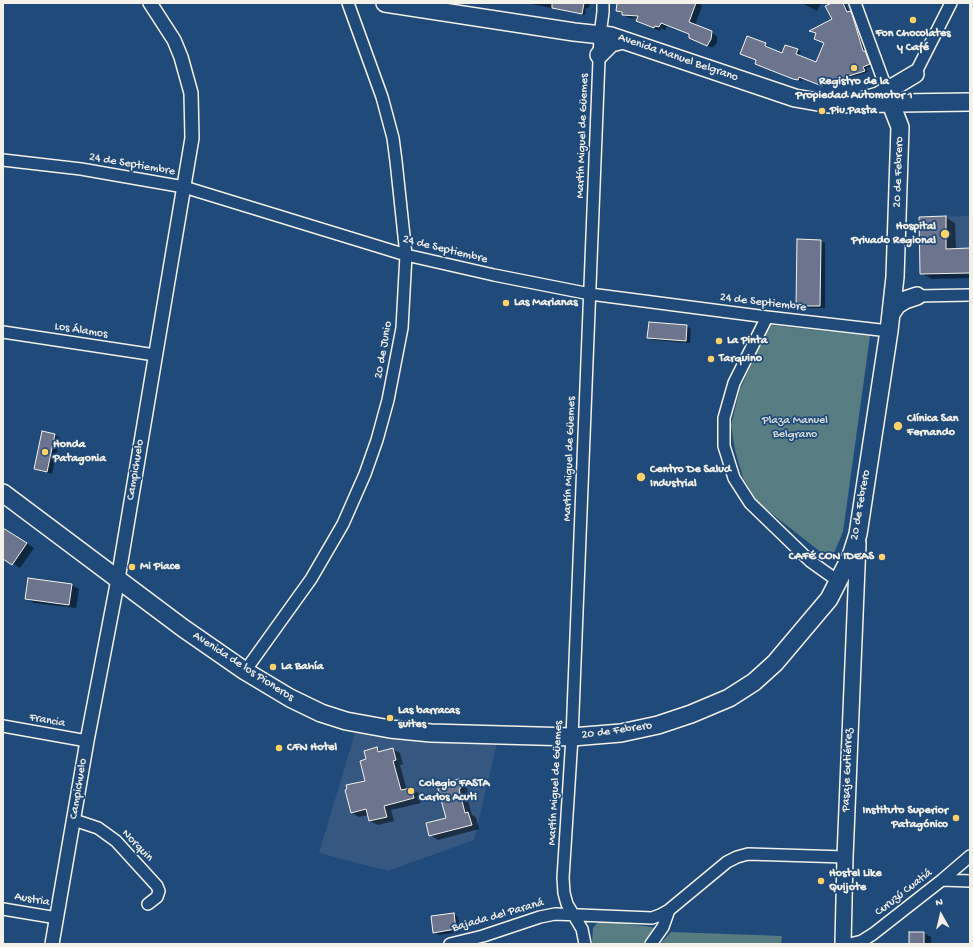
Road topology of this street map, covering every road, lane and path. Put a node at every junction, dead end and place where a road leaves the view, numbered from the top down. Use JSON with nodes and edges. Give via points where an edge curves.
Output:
{"nodes":[{"id":1,"x":150,"y":3,"type":"edge"},
{"id":2,"x":348,"y":3,"type":"edge"},
{"id":3,"x":385,"y":3,"type":"edge"},
{"id":4,"x":603,"y":3,"type":"edge"},
{"id":5,"x":855,"y":3,"type":"edge"},
{"id":6,"x":951,"y":3,"type":"edge"},
{"id":7,"x":600,"y":35,"type":"junction"},
{"id":8,"x":622,"y":40,"type":"junction"},
{"id":9,"x":599,"y":55,"type":"junction"},
{"id":10,"x":915,"y":74,"type":"junction"},
{"id":11,"x":889,"y":98,"type":"junction"},
{"id":12,"x":928,"y":102,"type":"junction"},
{"id":13,"x":970,"y":102,"type":"edge"},
{"id":14,"x":900,"y":127,"type":"junction"},
{"id":15,"x":3,"y":160,"type":"edge"},
{"id":16,"x":184,"y":187,"type":"junction"},
{"id":17,"x":406,"y":255,"type":"junction"},
{"id":18,"x":895,"y":277,"type":"junction"},
{"id":19,"x":590,"y":294,"type":"junction"},
{"id":20,"x":970,"y":295,"type":"edge"},
{"id":21,"x":917,"y":296,"type":"junction"},
{"id":22,"x":891,"y":314,"type":"junction"},
{"id":23,"x":766,"y":317,"type":"junction"},
{"id":24,"x":889,"y":331,"type":"junction"},
{"id":25,"x":3,"y":332,"type":"edge"},
{"id":26,"x":155,"y":355,"type":"junction"},
{"id":27,"x":3,"y":493,"type":"edge"},
{"id":28,"x":858,"y":534,"type":"junction"},
{"id":29,"x":118,"y":578,"type":"junction"},
{"id":30,"x":838,"y":581,"type":"junction"},
{"id":31,"x":855,"y":596,"type":"junction"},
{"id":32,"x":245,"y":671,"type":"junction"},
{"id":33,"x":3,"y":726,"type":"edge"},
{"id":34,"x":572,"y":737,"type":"junction"},
{"id":35,"x":87,"y":741,"type":"junction"},
{"id":36,"x":74,"y":820,"type":"junction"},
{"id":37,"x":970,"y":856,"type":"edge"},
{"id":38,"x":845,"y":857,"type":"junction"},
{"id":39,"x":942,"y":880,"type":"junction"},
{"id":40,"x":970,"y":881,"type":"edge"},
{"id":41,"x":148,"y":904,"type":"dead end"},
{"id":42,"x":3,"y":909,"type":"edge"},
{"id":43,"x":669,"y":910,"type":"junction"},
{"id":44,"x":574,"y":914,"type":"junction"},
{"id":45,"x":57,"y":918,"type":"junction"},
{"id":46,"x":52,"y":944,"type":"edge"},
{"id":47,"x":450,"y":944,"type":"edge"},
{"id":48,"x":584,"y":944,"type":"edge"},
{"id":49,"x":651,"y":944,"type":"edge"},
{"id":50,"x":843,"y":944,"type":"edge"},
{"id":51,"x":850,"y":944,"type":"edge"}],
"edges":[{"from":1,"to":16,"type":"street","name":"Campichuelo","via":[[174,40],[181,56],[190,93],[192,138]]},
{"from":2,"to":17,"type":"street","name":"20 de Junio","via":[[382,97],[393,138]]},
{"from":3,"to":7,"type":"main road","name":"Avenida Manuel Belgrano"},
{"from":4,"to":7,"type":"street","name":"Martín Miguel de Güemes"},
{"from":5,"to":11,"type":"street"},
{"from":6,"to":10,"type":"street"},
{"from":7,"to":8,"type":"main road","name":"Avenida Manuel Belgrano"},
{"from":7,"to":9,"type":"street","name":"Martín Miguel de Güemes"},
{"from":8,"to":9,"type":"main road","via":[[611,43]]},
{"from":8,"to":11,"type":"main road","name":"Avenida Manuel Belgrano","via":[[795,98],[829,104],[848,104],[878,96]]},
{"from":9,"to":19,"type":"street","name":"Martín Miguel de Güemes"},
{"from":10,"to":11,"type":"main road"},
{"from":10,"to":12,"type":"main road","via":[[915,86]]},
{"from":11,"to":12,"type":"main road"},
{"from":11,"to":14,"type":"main road","name":"20 de Febrero"},
{"from":12,"to":13,"type":"main road"},
{"from":12,"to":14,"type":"main road","via":[[916,106]]},
{"from":14,"to":18,"type":"main road","name":"20 de Febrero"},
{"from":15,"to":16,"type":"street","name":"24 de Septiembre","via":[[81,169]]},
{"from":16,"to":17,"type":"street","name":"24 de Septiembre"},
{"from":16,"to":26,"type":"street","name":"Campichuelo"},
{"from":17,"to":19,"type":"street","name":"24 de Septiembre","via":[[494,276]]},
{"from":17,"to":32,"type":"street","name":"20 de Junio","via":[[402,328],[396,365],[377,440],[365,474],[343,524],[311,579]]},
{"from":18,"to":21,"type":"main road","via":[[900,286]]},
{"from":18,"to":22,"type":"main road","name":"20 de Febrero"},
{"from":19,"to":23,"type":"street","name":"24 de Septiembre"},
{"from":19,"to":34,"type":"street","name":"Martín Miguel de Güemes"},
{"from":20,"to":21,"type":"street"},
{"from":21,"to":22,"type":"main road","via":[[897,305]]},
{"from":22,"to":24,"type":"main road","name":"20 de Febrero"},
{"from":23,"to":24,"type":"street","name":"24 de Septiembre"},
{"from":23,"to":30,"type":"street","via":[[734,383],[724,418],[724,446],[734,478],[750,503],[810,561]]},
{"from":24,"to":28,"type":"main road","name":"20 de Febrero"},
{"from":25,"to":26,"type":"street","name":"Los Álamos"},
{"from":26,"to":29,"type":"street","name":"Campichuelo"},
{"from":27,"to":29,"type":"main road","name":"Avenida de los Pioneros"},
{"from":28,"to":30,"type":"main road","name":"20 de Febrero","via":[[851,556]]},
{"from":28,"to":31,"type":"main road","name":"Pasaje Gutiérrez"},
{"from":29,"to":32,"type":"main road","name":"Avenida de los Pioneros"},
{"from":29,"to":35,"type":"street","name":"Campichuelo"},
{"from":30,"to":31,"type":"main road"},
{"from":30,"to":34,"type":"main road","name":"20 de Febrero","via":[[830,599],[775,663],[754,682],[729,698],[658,726],[621,733]]},
{"from":31,"to":38,"type":"main road","name":"Pasaje Gutiérrez"},
{"from":32,"to":34,"type":"main road","name":"Avenida de los Pioneros","via":[[290,698],[321,713],[346,721],[431,733]]},
{"from":33,"to":35,"type":"street","name":"Francia"},
{"from":34,"to":44,"type":"street","name":"Martín Miguel de Güemes","via":[[563,878],[567,904]]},
{"from":35,"to":36,"type":"street","name":"Campichuelo"},
{"from":36,"to":41,"type":"street","name":"Norquin","via":[[98,828],[116,841],[157,886],[157,897]]},
{"from":36,"to":45,"type":"street","name":"Campichuelo"},
{"from":37,"to":39,"type":"street","name":"Curuzú Cuatiá"},
{"from":38,"to":43,"type":"street","name":"Bajada del Paraná","via":[[748,854],[737,857],[727,862]]},
{"from":38,"to":50,"type":"main road","name":"Pasaje Gutiérrez"},
{"from":39,"to":40,"type":"street"},
{"from":39,"to":51,"type":"street","name":"Curuzú Cuatiá","via":[[873,934],[862,941]]},
{"from":42,"to":45,"type":"street","name":"Austria"},
{"from":43,"to":44,"type":"street","name":"Bajada del Paraná","via":[[652,918]]},
{"from":43,"to":49,"type":"street","via":[[663,927]]},
{"from":44,"to":47,"type":"street","name":"Bajada del Paraná","via":[[540,917]]},
{"from":44,"to":48,"type":"street","name":"Martín Miguel de Güemes","via":[[582,929]]},
{"from":45,"to":46,"type":"street","name":"Campichuelo"}]}
